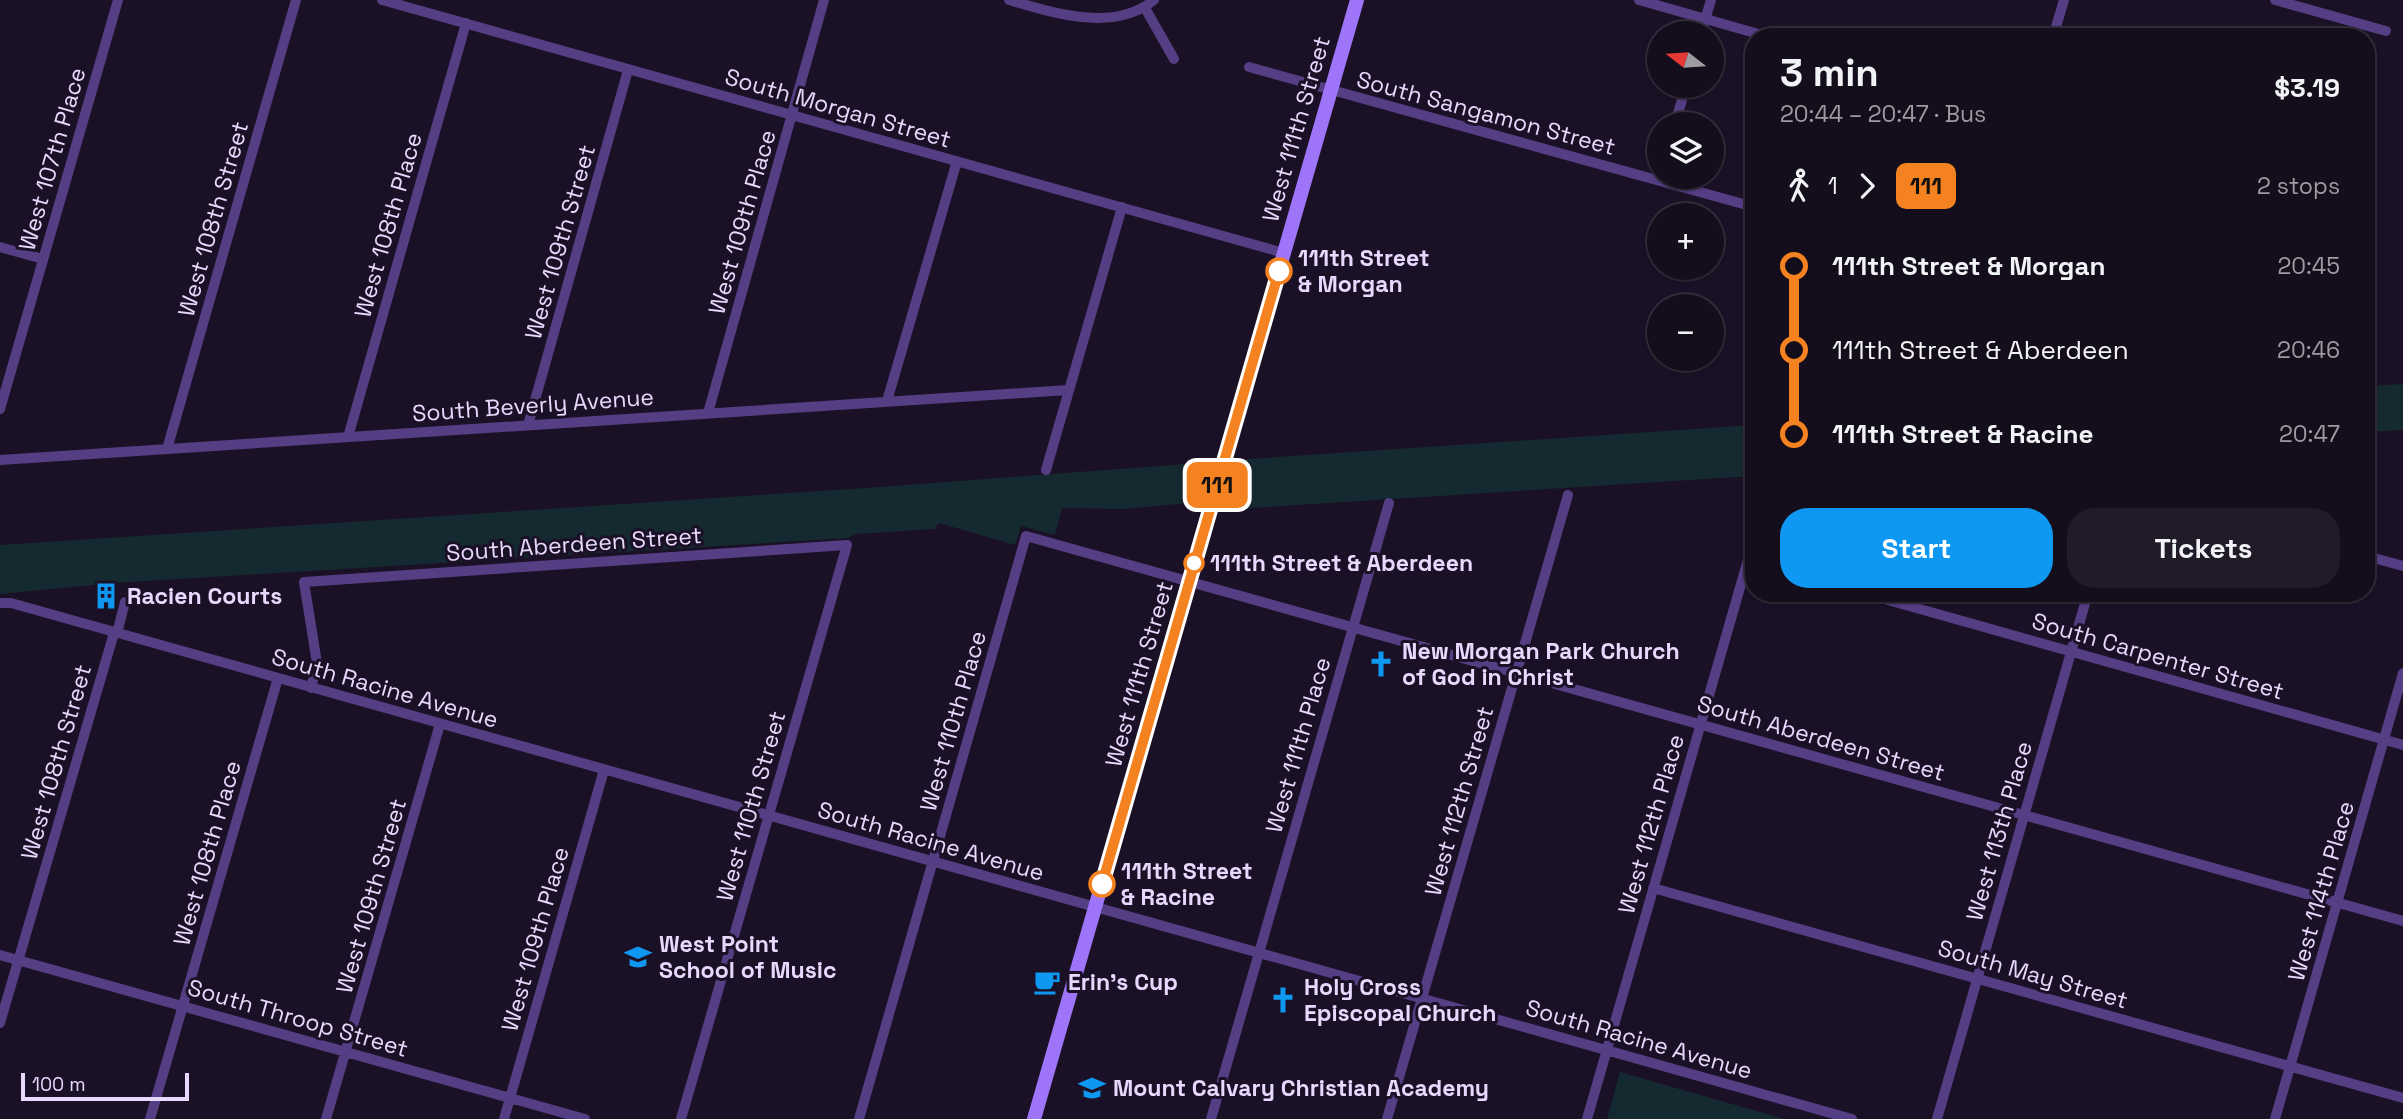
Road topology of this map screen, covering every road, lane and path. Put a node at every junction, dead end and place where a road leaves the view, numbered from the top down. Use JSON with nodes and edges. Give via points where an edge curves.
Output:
{"nodes":[{"id":1,"x":118,"y":0,"type":"edge"},
{"id":2,"x":296,"y":0,"type":"edge"},
{"id":3,"x":382,"y":0,"type":"edge"},
{"id":4,"x":824,"y":0,"type":"edge"},
{"id":5,"x":1009,"y":0,"type":"edge"},
{"id":6,"x":1154,"y":0,"type":"edge"},
{"id":7,"x":1357,"y":0,"type":"edge"},
{"id":8,"x":1639,"y":0,"type":"edge"},
{"id":9,"x":1711,"y":0,"type":"edge"},
{"id":10,"x":2064,"y":0,"type":"edge"},
{"id":11,"x":2275,"y":0,"type":"edge"},
{"id":12,"x":1145,"y":8,"type":"junction"},
{"id":13,"x":1706,"y":19,"type":"junction"},
{"id":14,"x":466,"y":23,"type":"junction"},
{"id":15,"x":2056,"y":28,"type":"edge"},
{"id":16,"x":1745,"y":30,"type":"edge"},
{"id":17,"x":2386,"y":31,"type":"dead end"},
{"id":18,"x":1174,"y":59,"type":"dead end"},
{"id":19,"x":1249,"y":67,"type":"dead end"},
{"id":20,"x":628,"y":70,"type":"junction"},
{"id":21,"x":1331,"y":90,"type":"junction"},
{"id":22,"x":792,"y":115,"type":"junction"},
{"id":23,"x":957,"y":161,"type":"junction"},
{"id":24,"x":1647,"y":175,"type":"edge"},
{"id":25,"x":1694,"y":189,"type":"edge"},
{"id":26,"x":1745,"y":204,"type":"edge"},
{"id":27,"x":1122,"y":207,"type":"junction"},
{"id":28,"x":0,"y":247,"type":"edge"},
{"id":29,"x":1284,"y":253,"type":"junction"},
{"id":30,"x":43,"y":259,"type":"junction"},
{"id":31,"x":1068,"y":390,"type":"junction"},
{"id":32,"x":887,"y":401,"type":"junction"},
{"id":33,"x":0,"y":409,"type":"edge"},
{"id":34,"x":708,"y":413,"type":"junction"},
{"id":35,"x":528,"y":425,"type":"junction"},
{"id":36,"x":348,"y":437,"type":"junction"},
{"id":37,"x":167,"y":449,"type":"junction"},
{"id":38,"x":0,"y":460,"type":"edge"},
{"id":39,"x":1046,"y":470,"type":"dead end"},
{"id":40,"x":1568,"y":495,"type":"dead end"},
{"id":41,"x":1389,"y":503,"type":"dead end"},
{"id":42,"x":1027,"y":536,"type":"joint"},
{"id":43,"x":847,"y":545,"type":"joint"},
{"id":44,"x":2375,"y":558,"type":"edge"},
{"id":45,"x":2403,"y":566,"type":"edge"},
{"id":46,"x":1745,"y":578,"type":"edge"},
{"id":47,"x":1189,"y":581,"type":"junction"},
{"id":48,"x":125,"y":602,"type":"dead end"},
{"id":49,"x":1895,"y":602,"type":"edge"},
{"id":50,"x":2085,"y":602,"type":"edge"},
{"id":51,"x":0,"y":603,"type":"edge"},
{"id":52,"x":1352,"y":627,"type":"junction"},
{"id":53,"x":115,"y":633,"type":"junction"},
{"id":54,"x":2071,"y":652,"type":"junction"},
{"id":55,"x":1516,"y":673,"type":"junction"},
{"id":56,"x":2403,"y":673,"type":"edge"},
{"id":57,"x":278,"y":678,"type":"junction"},
{"id":58,"x":311,"y":688,"type":"junction"},
{"id":59,"x":440,"y":723,"type":"junction"},
{"id":60,"x":1700,"y":724,"type":"junction"},
{"id":61,"x":2384,"y":739,"type":"junction"},
{"id":62,"x":2403,"y":745,"type":"edge"},
{"id":63,"x":604,"y":770,"type":"junction"},
{"id":64,"x":2024,"y":815,"type":"junction"},
{"id":65,"x":768,"y":816,"type":"junction"},
{"id":66,"x":933,"y":862,"type":"junction"},
{"id":67,"x":1653,"y":888,"type":"junction"},
{"id":68,"x":2337,"y":903,"type":"junction"},
{"id":69,"x":1095,"y":907,"type":"junction"},
{"id":70,"x":2403,"y":921,"type":"edge"},
{"id":71,"x":1258,"y":953,"type":"junction"},
{"id":72,"x":0,"y":955,"type":"edge"},
{"id":73,"x":18,"y":960,"type":"junction"},
{"id":74,"x":1977,"y":979,"type":"junction"},
{"id":75,"x":1422,"y":999,"type":"junction"},
{"id":76,"x":183,"y":1006,"type":"junction"},
{"id":77,"x":0,"y":1023,"type":"edge"},
{"id":78,"x":1606,"y":1050,"type":"junction"},
{"id":79,"x":345,"y":1052,"type":"junction"},
{"id":80,"x":2290,"y":1066,"type":"junction"},
{"id":81,"x":510,"y":1098,"type":"junction"},
{"id":82,"x":2403,"y":1098,"type":"edge"},
{"id":83,"x":150,"y":1119,"type":"edge"},
{"id":84,"x":326,"y":1119,"type":"edge"},
{"id":85,"x":504,"y":1119,"type":"edge"},
{"id":86,"x":585,"y":1119,"type":"edge"},
{"id":87,"x":681,"y":1119,"type":"edge"},
{"id":88,"x":859,"y":1119,"type":"edge"},
{"id":89,"x":1034,"y":1119,"type":"edge"},
{"id":90,"x":1210,"y":1119,"type":"edge"},
{"id":91,"x":1387,"y":1119,"type":"edge"},
{"id":92,"x":1587,"y":1119,"type":"edge"},
{"id":93,"x":1852,"y":1119,"type":"edge"},
{"id":94,"x":1937,"y":1119,"type":"edge"},
{"id":95,"x":2275,"y":1119,"type":"edge"}],
"edges":[{"from":1,"to":30,"type":"street","name":"West 107th Place"},
{"from":2,"to":37,"type":"street","name":"West 108th Street"},
{"from":3,"to":14,"type":"street","name":"South Morgan Street"},
{"from":4,"to":22,"type":"street","name":"West 109th Place"},
{"from":5,"to":12,"type":"street","via":[[1088,18]]},
{"from":6,"to":12,"type":"street"},
{"from":7,"to":21,"type":"main road","name":"West 111th Street"},
{"from":8,"to":13,"type":"street"},
{"from":9,"to":13,"type":"street"},
{"from":10,"to":15,"type":"street"},
{"from":11,"to":17,"type":"street"},
{"from":12,"to":18,"type":"street"},
{"from":13,"to":16,"type":"street"},
{"from":14,"to":20,"type":"street","name":"South Morgan Street"},
{"from":14,"to":36,"type":"street","name":"West 108th Place"},
{"from":19,"to":21,"type":"street","name":"South Sangamon Street"},
{"from":20,"to":22,"type":"street","name":"South Morgan Street"},
{"from":20,"to":35,"type":"street","name":"West 109th Street"},
{"from":21,"to":24,"type":"street","name":"South Sangamon Street"},
{"from":21,"to":29,"type":"main road","name":"West 111th Street"},
{"from":22,"to":23,"type":"street","name":"South Morgan Street"},
{"from":22,"to":34,"type":"street","name":"West 109th Place"},
{"from":23,"to":27,"type":"street","name":"South Morgan Street"},
{"from":23,"to":32,"type":"street"},
{"from":25,"to":26,"type":"street","name":"South Sangamon Street"},
{"from":27,"to":29,"type":"street","name":"South Morgan Street"},
{"from":27,"to":31,"type":"street"},
{"from":28,"to":30,"type":"street"},
{"from":29,"to":47,"type":"main road","name":"West 111th Street"},
{"from":30,"to":33,"type":"street","name":"West 107th Place"},
{"from":31,"to":32,"type":"street","name":"South Beverly Avenue"},
{"from":31,"to":39,"type":"street"},
{"from":32,"to":34,"type":"street","name":"South Beverly Avenue"},
{"from":34,"to":35,"type":"street","name":"South Beverly Avenue"},
{"from":35,"to":36,"type":"street","name":"South Beverly Avenue"},
{"from":36,"to":37,"type":"street","name":"South Beverly Avenue"},
{"from":37,"to":38,"type":"street","name":"South Beverly Avenue"},
{"from":40,"to":55,"type":"street","name":"West 112th Street"},
{"from":41,"to":52,"type":"street","name":"West 111th Place"},
{"from":42,"to":47,"type":"street","name":"South Aberdeen Street"},
{"from":42,"to":66,"type":"street","name":"West 110th Place"},
{"from":43,"to":58,"type":"street","name":"South Aberdeen Street","via":[[304,582],[317,663]]},
{"from":43,"to":65,"type":"street","name":"West 110th Street"},
{"from":44,"to":45,"type":"street"},
{"from":46,"to":60,"type":"street","name":"West 112th Place"},
{"from":47,"to":52,"type":"street","name":"South Aberdeen Street"},
{"from":47,"to":69,"type":"main road","name":"West 111th Street"},
{"from":48,"to":53,"type":"street","name":"West 108th Street"},
{"from":49,"to":54,"type":"street","name":"South Carpenter Street"},
{"from":50,"to":54,"type":"street","name":"West 113th Place"},
{"from":51,"to":53,"type":"street","name":"South Racine Avenue"},
{"from":52,"to":55,"type":"street","name":"South Aberdeen Street"},
{"from":52,"to":71,"type":"street","name":"West 111th Place"},
{"from":53,"to":57,"type":"street","name":"South Racine Avenue"},
{"from":53,"to":73,"type":"street","name":"West 108th Street"},
{"from":54,"to":61,"type":"street","name":"South Carpenter Street"},
{"from":54,"to":64,"type":"street","name":"West 113th Place"},
{"from":55,"to":60,"type":"street","name":"South Aberdeen Street"},
{"from":55,"to":75,"type":"street","name":"West 112th Street"},
{"from":56,"to":61,"type":"street","name":"West 114th Place"},
{"from":57,"to":58,"type":"street","name":"South Racine Avenue"},
{"from":57,"to":76,"type":"street","name":"West 108th Place"},
{"from":58,"to":59,"type":"street","name":"South Racine Avenue"},
{"from":59,"to":63,"type":"street","name":"South Racine Avenue"},
{"from":59,"to":79,"type":"street","name":"West 109th Street"},
{"from":60,"to":64,"type":"street","name":"South Aberdeen Street"},
{"from":60,"to":67,"type":"street","name":"West 112th Place"},
{"from":61,"to":62,"type":"street","name":"South Carpenter Street"},
{"from":61,"to":68,"type":"street","name":"West 114th Place"},
{"from":63,"to":65,"type":"street","name":"South Racine Avenue"},
{"from":63,"to":81,"type":"street","name":"West 109th Place"},
{"from":64,"to":68,"type":"street","name":"South Aberdeen Street"},
{"from":64,"to":74,"type":"street","name":"West 113th Place"},
{"from":65,"to":66,"type":"street","name":"South Racine Avenue"},
{"from":65,"to":87,"type":"street","name":"West 110th Street"},
{"from":66,"to":69,"type":"street","name":"South Racine Avenue"},
{"from":66,"to":88,"type":"street","name":"West 110th Place"},
{"from":67,"to":74,"type":"street","name":"South May Street"},
{"from":67,"to":78,"type":"street","name":"West 112th Place"},
{"from":68,"to":70,"type":"street","name":"South Aberdeen Street"},
{"from":68,"to":80,"type":"street","name":"West 114th Place"},
{"from":69,"to":71,"type":"street","name":"South Racine Avenue"},
{"from":69,"to":89,"type":"main road","name":"West 111th Street"},
{"from":71,"to":75,"type":"street","name":"South Racine Avenue"},
{"from":71,"to":90,"type":"street","name":"West 111th Place"},
{"from":72,"to":73,"type":"street","name":"South Throop Street"},
{"from":73,"to":76,"type":"street","name":"South Throop Street"},
{"from":73,"to":77,"type":"street","name":"West 108th Street"},
{"from":74,"to":80,"type":"street","name":"South May Street"},
{"from":74,"to":94,"type":"street","name":"West 113th Place"},
{"from":75,"to":78,"type":"street","name":"South Racine Avenue"},
{"from":75,"to":91,"type":"street","name":"West 112th Street"},
{"from":76,"to":79,"type":"street","name":"South Throop Street"},
{"from":76,"to":83,"type":"street","name":"West 108th Place"},
{"from":78,"to":92,"type":"street","name":"West 112th Place"},
{"from":78,"to":93,"type":"street","name":"South Racine Avenue"},
{"from":79,"to":81,"type":"street","name":"South Throop Street"},
{"from":79,"to":84,"type":"street","name":"West 109th Street"},
{"from":80,"to":82,"type":"street","name":"South May Street"},
{"from":80,"to":95,"type":"street","name":"West 114th Place"},
{"from":81,"to":85,"type":"street","name":"West 109th Place"},
{"from":81,"to":86,"type":"street","name":"South Throop Street"}]}
